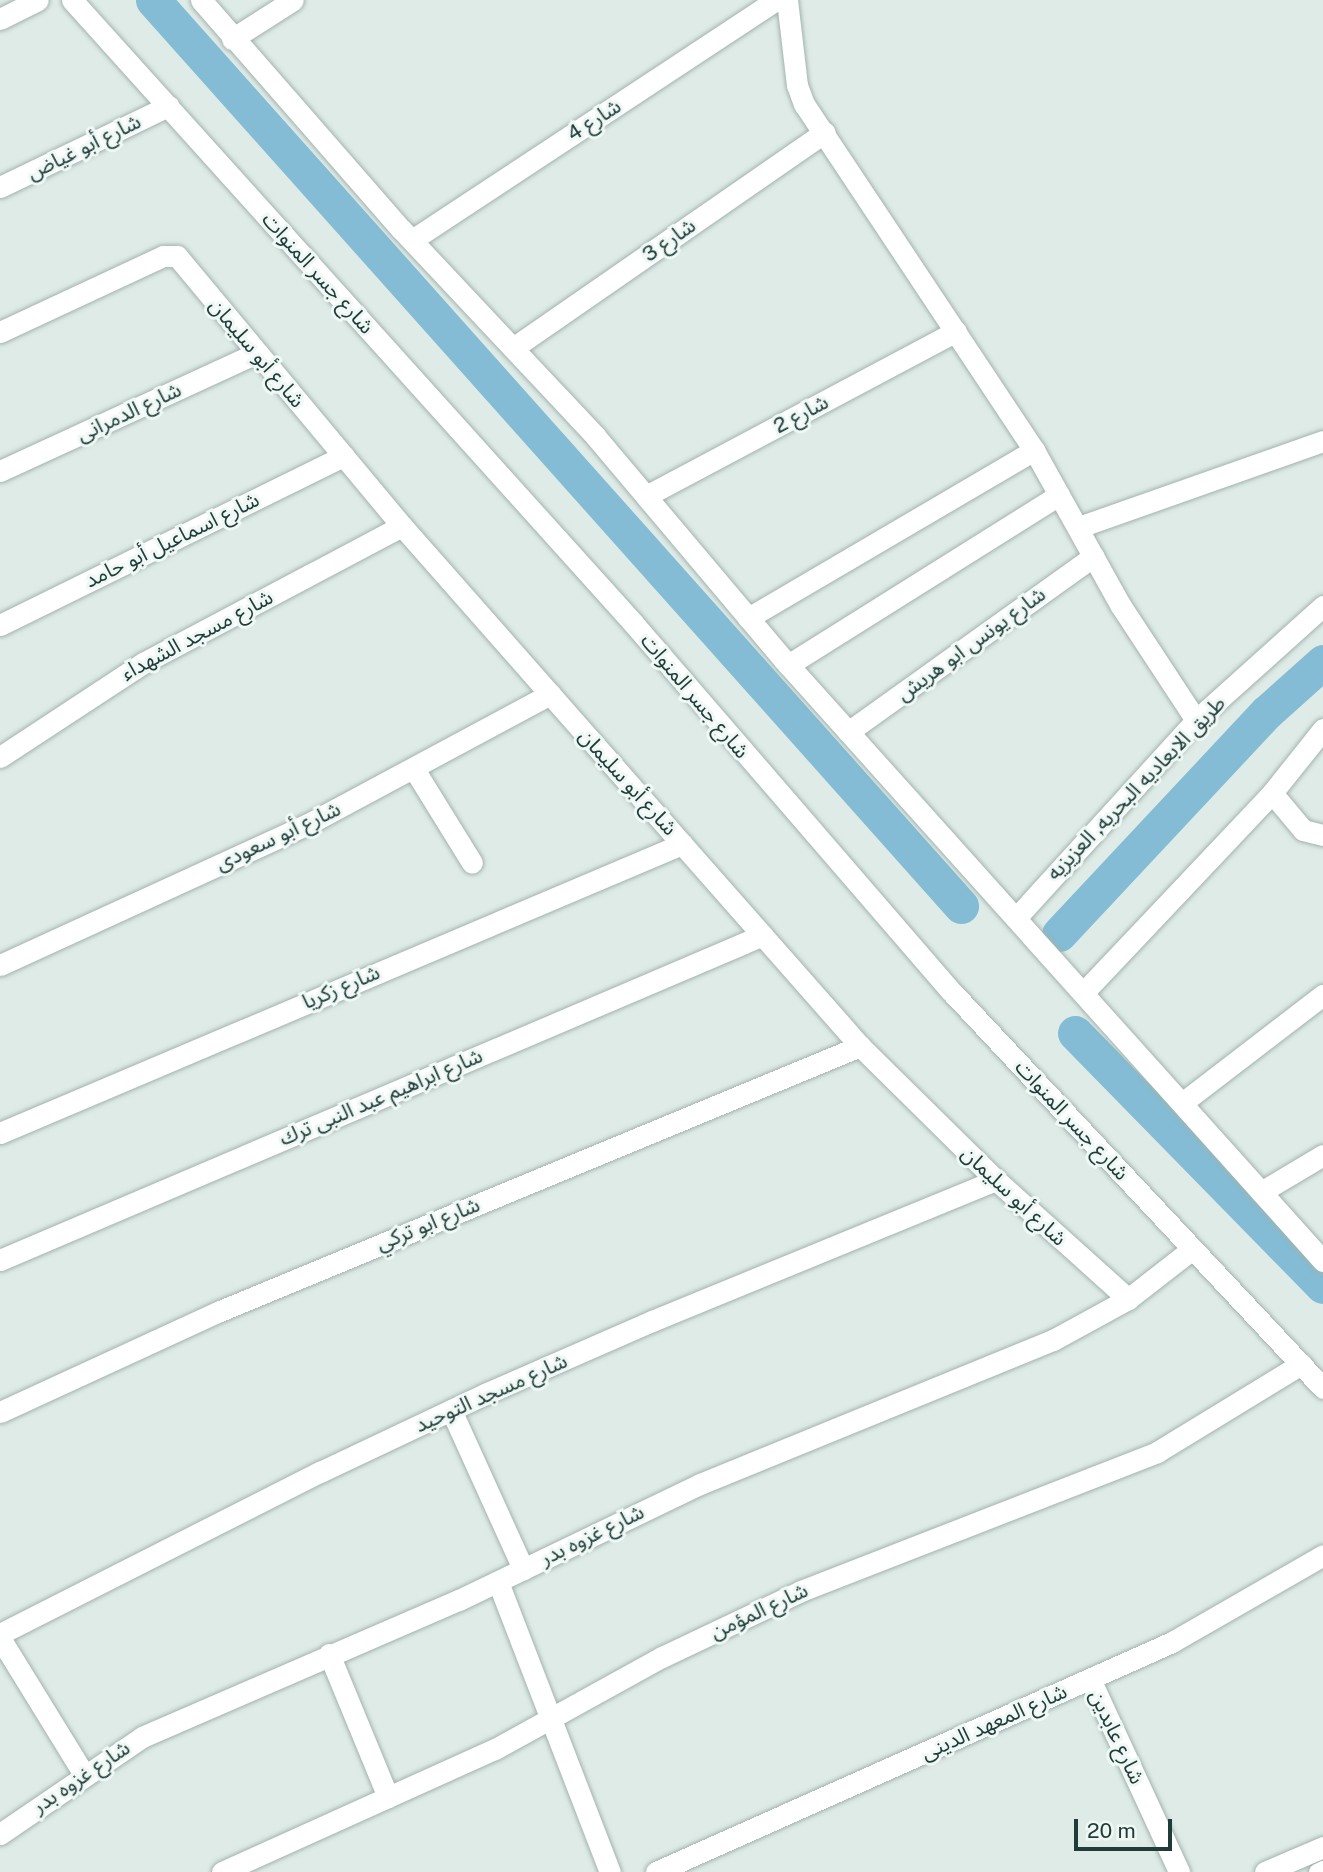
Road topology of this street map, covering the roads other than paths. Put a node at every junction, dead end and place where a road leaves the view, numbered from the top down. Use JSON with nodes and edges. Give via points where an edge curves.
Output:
{"nodes":[{"id":1,"x":38,"y":0,"type":"edge"},
{"id":2,"x":72,"y":0,"type":"edge"},
{"id":3,"x":201,"y":0,"type":"edge"},
{"id":4,"x":293,"y":0,"type":"edge"},
{"id":5,"x":776,"y":0,"type":"edge"},
{"id":6,"x":788,"y":0,"type":"edge"},
{"id":7,"x":0,"y":19,"type":"edge"},
{"id":8,"x":232,"y":39,"type":"junction"},
{"id":9,"x":168,"y":106,"type":"junction"},
{"id":10,"x":825,"y":132,"type":"junction"},
{"id":11,"x":0,"y":187,"type":"edge"},
{"id":12,"x":412,"y":240,"type":"junction"},
{"id":13,"x":956,"y":331,"type":"junction"},
{"id":14,"x":0,"y":332,"type":"edge"},
{"id":15,"x":513,"y":348,"type":"junction"},
{"id":16,"x":257,"y":353,"type":"junction"},
{"id":17,"x":1323,"y":441,"type":"edge"},
{"id":18,"x":1034,"y":450,"type":"junction"},
{"id":19,"x":344,"y":456,"type":"junction"},
{"id":20,"x":0,"y":471,"type":"edge"},
{"id":21,"x":1059,"y":495,"type":"junction"},
{"id":22,"x":646,"y":496,"type":"junction"},
{"id":23,"x":402,"y":526,"type":"junction"},
{"id":24,"x":1079,"y":527,"type":"junction"},
{"id":25,"x":1094,"y":556,"type":"junction"},
{"id":26,"x":1323,"y":606,"type":"edge"},
{"id":27,"x":748,"y":618,"type":"junction"},
{"id":28,"x":0,"y":625,"type":"edge"},
{"id":29,"x":788,"y":665,"type":"junction"},
{"id":30,"x":550,"y":694,"type":"junction"},
{"id":31,"x":1196,"y":720,"type":"junction"},
{"id":32,"x":1323,"y":729,"type":"edge"},
{"id":33,"x":848,"y":732,"type":"junction"},
{"id":34,"x":0,"y":757,"type":"edge"},
{"id":35,"x":414,"y":769,"type":"junction"},
{"id":36,"x":1272,"y":793,"type":"junction"},
{"id":37,"x":1323,"y":835,"type":"edge"},
{"id":38,"x":682,"y":844,"type":"junction"},
{"id":39,"x":472,"y":863,"type":"dead end"},
{"id":40,"x":1016,"y":918,"type":"junction"},
{"id":41,"x":763,"y":935,"type":"junction"},
{"id":42,"x":0,"y":965,"type":"edge"},
{"id":43,"x":1083,"y":993,"type":"junction"},
{"id":44,"x":1323,"y":995,"type":"edge"},
{"id":45,"x":860,"y":1046,"type":"junction"},
{"id":46,"x":1182,"y":1103,"type":"junction"},
{"id":47,"x":0,"y":1133,"type":"edge"},
{"id":48,"x":1323,"y":1155,"type":"edge"},
{"id":49,"x":996,"y":1180,"type":"junction"},
{"id":50,"x":1261,"y":1192,"type":"junction"},
{"id":51,"x":1191,"y":1250,"type":"junction"},
{"id":52,"x":0,"y":1260,"type":"edge"},
{"id":53,"x":1323,"y":1261,"type":"edge"},
{"id":54,"x":1128,"y":1299,"type":"junction"},
{"id":55,"x":1301,"y":1364,"type":"junction"},
{"id":56,"x":1323,"y":1388,"type":"edge"},
{"id":57,"x":451,"y":1410,"type":"junction"},
{"id":58,"x":0,"y":1412,"type":"edge"},
{"id":59,"x":1323,"y":1555,"type":"edge"},
{"id":60,"x":523,"y":1569,"type":"junction"},
{"id":61,"x":498,"y":1582,"type":"junction"},
{"id":62,"x":0,"y":1636,"type":"edge"},
{"id":63,"x":329,"y":1654,"type":"junction"},
{"id":64,"x":1090,"y":1679,"type":"junction"},
{"id":65,"x":550,"y":1718,"type":"junction"},
{"id":66,"x":83,"y":1773,"type":"junction"},
{"id":67,"x":388,"y":1797,"type":"junction"},
{"id":68,"x":0,"y":1834,"type":"edge"},
{"id":69,"x":1323,"y":1847,"type":"edge"},
{"id":70,"x":1323,"y":1870,"type":"edge"},
{"id":71,"x":222,"y":1872,"type":"edge"},
{"id":72,"x":610,"y":1872,"type":"edge"},
{"id":73,"x":656,"y":1872,"type":"edge"},
{"id":74,"x":1179,"y":1872,"type":"edge"},
{"id":75,"x":1265,"y":1872,"type":"edge"},
{"id":76,"x":1317,"y":1872,"type":"edge"}],
"edges":[{"from":1,"to":7,"type":"street"},
{"from":2,"to":9,"type":"street","name":"شارع جسر المنوات"},
{"from":3,"to":8,"type":"street"},
{"from":4,"to":8,"type":"street"},
{"from":5,"to":12,"type":"street","name":"شارع 4"},
{"from":6,"to":10,"type":"street","via":[[797,85],[804,104]]},
{"from":8,"to":12,"type":"street"},
{"from":9,"to":11,"type":"street","name":"شارع أبو غياض"},
{"from":9,"to":51,"type":"street","name":"شارع جسر المنوات","via":[[641,633],[951,990]]},
{"from":10,"to":13,"type":"street"},
{"from":10,"to":15,"type":"street","name":"شارع 3"},
{"from":12,"to":15,"type":"street"},
{"from":13,"to":18,"type":"street"},
{"from":13,"to":22,"type":"street","name":"شارع 2"},
{"from":14,"to":16,"type":"street","name":"شارع أبو سليمان","via":[[151,262],[177,256]]},
{"from":15,"to":22,"type":"street"},
{"from":16,"to":19,"type":"street","name":"شارع أبو سليمان"},
{"from":16,"to":20,"type":"street","name":"شارع الدمرانى"},
{"from":17,"to":24,"type":"street"},
{"from":18,"to":21,"type":"street"},
{"from":18,"to":27,"type":"street"},
{"from":19,"to":23,"type":"street","name":"شارع أبو سليمان"},
{"from":19,"to":28,"type":"street","name":"شارع اسماعيل أبو حامد"},
{"from":21,"to":24,"type":"street"},
{"from":21,"to":29,"type":"street"},
{"from":22,"to":27,"type":"street"},
{"from":23,"to":30,"type":"street","name":"شارع أبو سليمان"},
{"from":23,"to":34,"type":"street","name":"شارع مسجد الشهداء","via":[[131,670]]},
{"from":24,"to":25,"type":"street"},
{"from":25,"to":31,"type":"street"},
{"from":25,"to":33,"type":"street","name":"شارع يونس ابو هريش"},
{"from":26,"to":31,"type":"street","name":"طريق الابعاديه البحريه, العزيزيه"},
{"from":27,"to":29,"type":"street"},
{"from":29,"to":33,"type":"street"},
{"from":30,"to":35,"type":"street","name":"شارع أبو سعودى"},
{"from":30,"to":38,"type":"street","name":"شارع أبو سليمان"},
{"from":31,"to":40,"type":"street","name":"طريق الابعاديه البحريه, العزيزيه"},
{"from":32,"to":36,"type":"street"},
{"from":33,"to":40,"type":"street"},
{"from":35,"to":39,"type":"street"},
{"from":35,"to":42,"type":"street","name":"شارع أبو سعودى","via":[[308,824]]},
{"from":36,"to":37,"type":"street","via":[[1303,830]]},
{"from":36,"to":43,"type":"street"},
{"from":38,"to":41,"type":"street","name":"شارع أبو سليمان"},
{"from":38,"to":47,"type":"street","name":"شارع زكريا"},
{"from":40,"to":43,"type":"street"},
{"from":41,"to":45,"type":"street","name":"شارع أبو سليمان"},
{"from":41,"to":52,"type":"street","name":"شارع ابراهيم عبد النبى ترك"},
{"from":43,"to":46,"type":"street"},
{"from":44,"to":46,"type":"street"},
{"from":45,"to":49,"type":"street","name":"شارع أبو سليمان"},
{"from":45,"to":58,"type":"street","name":"شارع ابو تركي","via":[[220,1311]]},
{"from":46,"to":50,"type":"street"},
{"from":48,"to":50,"type":"street"},
{"from":49,"to":54,"type":"street","name":"شارع أبو سليمان"},
{"from":49,"to":57,"type":"street","name":"شارع مسجد التوحيد","via":[[652,1321]]},
{"from":50,"to":53,"type":"street"},
{"from":51,"to":54,"type":"street","name":"شارع غزوه بدر"},
{"from":51,"to":55,"type":"street","name":"شارع جسر المنوات"},
{"from":54,"to":60,"type":"street","name":"شارع غزوه بدر","via":[[1054,1340],[700,1484]]},
{"from":55,"to":56,"type":"street","name":"شارع جسر المنوات"},
{"from":55,"to":65,"type":"street","name":"شارع المؤمن","via":[[1157,1452],[801,1591],[662,1657]]},
{"from":57,"to":60,"type":"street"},
{"from":57,"to":62,"type":"street","name":"شارع مسجد التوحيد"},
{"from":59,"to":64,"type":"street","name":"شارع المعهد الدينى","via":[[1245,1604]]},
{"from":60,"to":61,"type":"street","name":"شارع غزوه بدر"},
{"from":61,"to":63,"type":"street","name":"شارع غزوه بدر"},
{"from":61,"to":65,"type":"street"},
{"from":62,"to":66,"type":"street"},
{"from":63,"to":66,"type":"street","name":"شارع غزوه بدر","via":[[142,1737]]},
{"from":63,"to":67,"type":"street"},
{"from":64,"to":73,"type":"street","name":"شارع المعهد الدينى"},
{"from":64,"to":74,"type":"street","name":"شارع عابدين"},
{"from":65,"to":67,"type":"street","name":"شارع المؤمن","via":[[495,1749]]},
{"from":65,"to":72,"type":"street"},
{"from":66,"to":68,"type":"street","name":"شارع غزوه بدر"},
{"from":67,"to":71,"type":"street","name":"شارع المؤمن"},
{"from":69,"to":75,"type":"street"},
{"from":70,"to":76,"type":"lane"}]}
